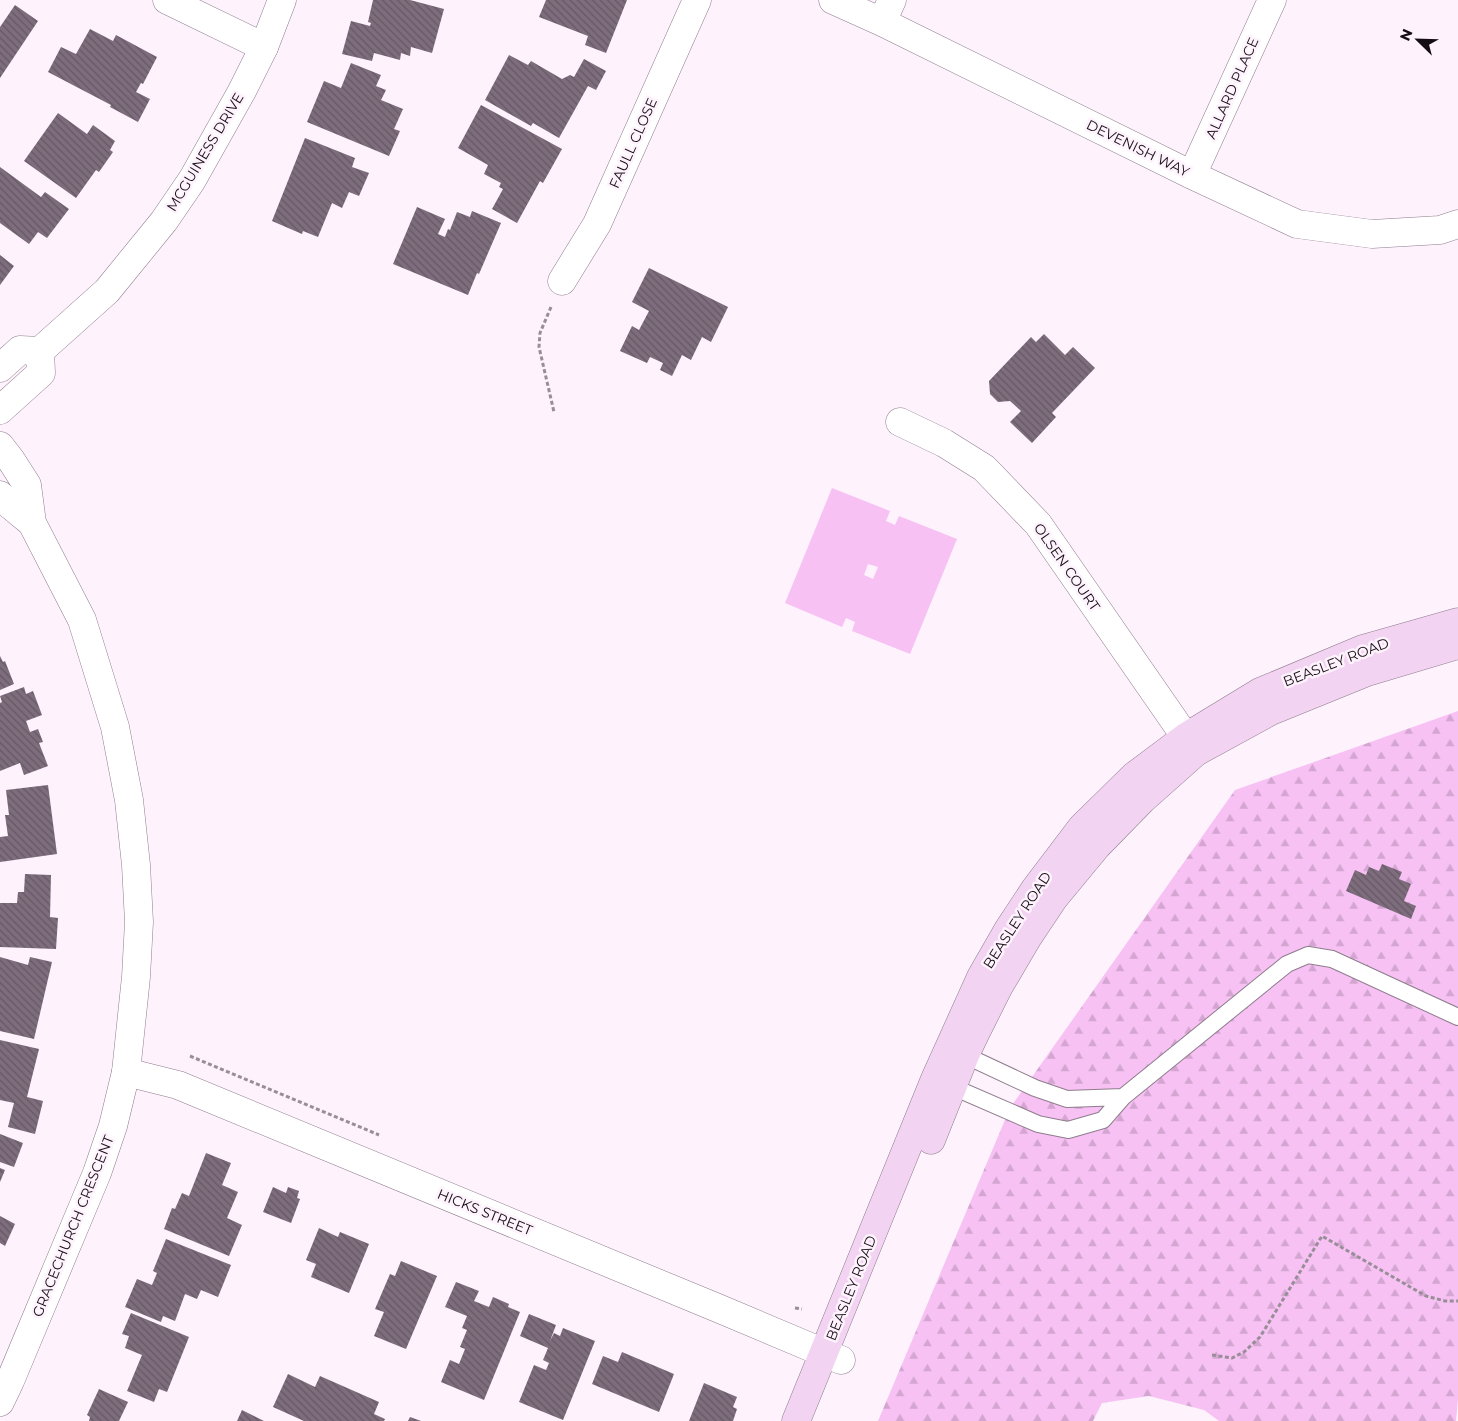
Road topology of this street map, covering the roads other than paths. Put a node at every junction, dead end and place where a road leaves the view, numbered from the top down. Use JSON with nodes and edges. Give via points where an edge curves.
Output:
{"nodes":[{"id":1,"x":167,"y":0,"type":"edge"},
{"id":2,"x":282,"y":0,"type":"edge"},
{"id":3,"x":697,"y":0,"type":"edge"},
{"id":4,"x":833,"y":0,"type":"edge"},
{"id":5,"x":1272,"y":0,"type":"edge"},
{"id":6,"x":887,"y":11,"type":"edge"},
{"id":7,"x":264,"y":47,"type":"junction"},
{"id":8,"x":1192,"y":175,"type":"junction"},
{"id":9,"x":1458,"y":224,"type":"edge"},
{"id":10,"x":562,"y":281,"type":"road end"},
{"id":11,"x":40,"y":351,"type":"junction"},
{"id":12,"x":0,"y":368,"type":"edge"},
{"id":13,"x":0,"y":410,"type":"edge"},
{"id":14,"x":900,"y":422,"type":"dead end"},
{"id":15,"x":0,"y":446,"type":"edge"},
{"id":16,"x":0,"y":495,"type":"edge"},
{"id":17,"x":32,"y":523,"type":"junction"},
{"id":18,"x":1458,"y":622,"type":"edge"},
{"id":19,"x":1458,"y":645,"type":"edge"},
{"id":20,"x":1191,"y":744,"type":"junction"},
{"id":21,"x":1458,"y":1018,"type":"edge"},
{"id":22,"x":957,"y":1051,"type":"junction"},
{"id":23,"x":126,"y":1072,"type":"junction"},
{"id":24,"x":944,"y":1083,"type":"junction"},
{"id":25,"x":1123,"y":1096,"type":"junction"},
{"id":26,"x":832,"y":1357,"type":"junction"},
{"id":27,"x":0,"y":1402,"type":"edge"},
{"id":28,"x":796,"y":1421,"type":"edge"},
{"id":29,"x":815,"y":1421,"type":"edge"}],
"edges":[{"from":1,"to":7,"type":"street"},
{"from":2,"to":7,"type":"street","name":"MCGUINESS DRIVE"},
{"from":3,"to":10,"type":"street","name":"FAULL CLOSE","via":[[597,224]]},
{"from":4,"to":6,"type":"street","name":"DEVENISH WAY"},
{"from":5,"to":8,"type":"street","name":"ALLARD PLACE"},
{"from":6,"to":8,"type":"street","name":"DEVENISH WAY"},
{"from":7,"to":11,"type":"street","name":"MCGUINESS DRIVE","via":[[210,149],[164,221],[107,291]]},
{"from":8,"to":9,"type":"street","name":"DEVENISH WAY","via":[[1297,224],[1372,234],[1440,230]]},
{"from":11,"to":12,"type":"street","via":[[20,350]]},
{"from":11,"to":13,"type":"street","via":[[41,373]]},
{"from":14,"to":20,"type":"street","name":"OLSEN COURT","via":[[944,443],[984,468],[1038,524]]},
{"from":15,"to":17,"type":"street","name":"GRACECHURCH CRESCENT","via":[[27,485]]},
{"from":16,"to":17,"type":"street","name":"GRACECHURCH CRESCENT"},
{"from":17,"to":23,"type":"street","name":"GRACECHURCH CRESCENT","via":[[82,620],[115,727],[129,800],[139,922]]},
{"from":18,"to":20,"type":"main road","name":"BEASLEY ROAD","via":[[1363,649],[1260,692]]},
{"from":19,"to":20,"type":"main road","name":"BEASLEY ROAD","via":[[1367,672]]},
{"from":20,"to":22,"type":"main road","name":"BEASLEY ROAD","via":[[1134,776],[1082,828],[1036,888],[981,977]]},
{"from":21,"to":25,"type":"lane","via":[[1332,960],[1308,955],[1287,964]]},
{"from":22,"to":24,"type":"main road","name":"BEASLEY ROAD"},
{"from":22,"to":25,"type":"lane","via":[[1035,1088],[1067,1099]]},
{"from":23,"to":26,"type":"street","name":"HICKS STREET","via":[[178,1086]]},
{"from":23,"to":27,"type":"street","name":"GRACECHURCH CRESCENT","via":[[97,1173]]},
{"from":24,"to":25,"type":"lane","via":[[1038,1124],[1068,1130],[1104,1120]]},
{"from":24,"to":26,"type":"main road","name":"BEASLEY ROAD"},
{"from":26,"to":28,"type":"main road","name":"BEASLEY ROAD"},
{"from":26,"to":29,"type":"main road","name":"BEASLEY ROAD"}]}
